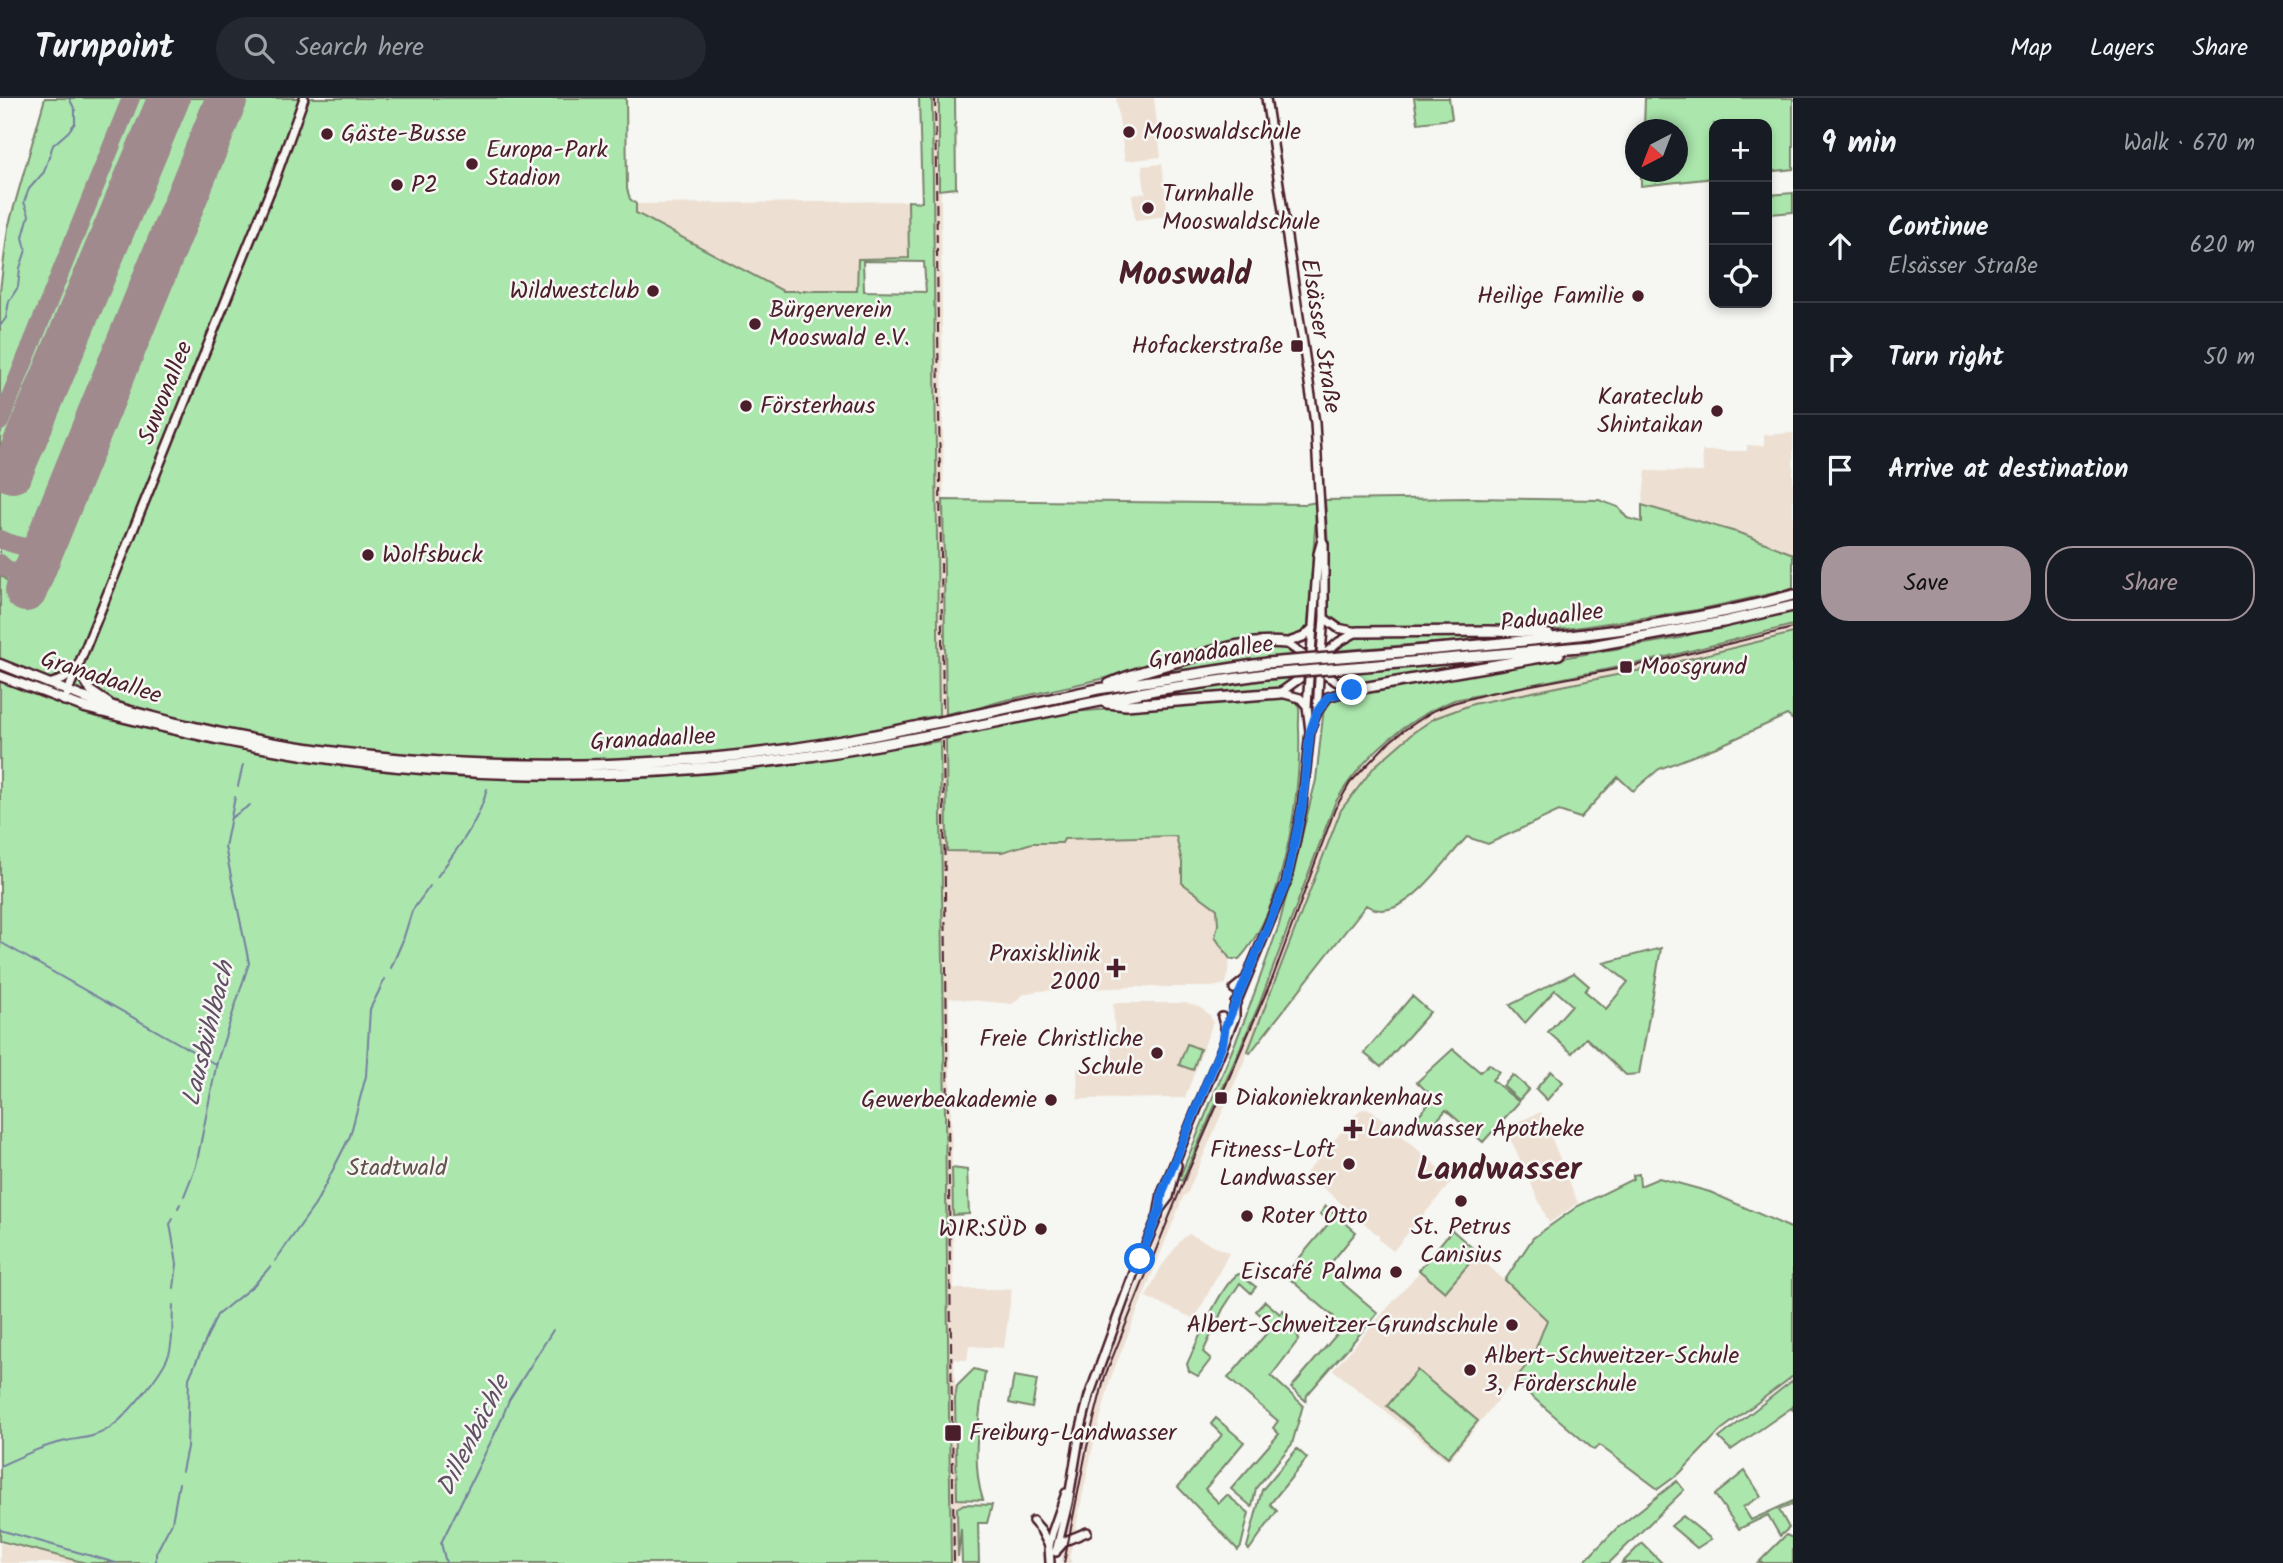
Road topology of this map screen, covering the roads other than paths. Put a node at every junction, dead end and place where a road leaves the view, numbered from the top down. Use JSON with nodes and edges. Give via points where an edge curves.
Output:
{"nodes":[{"id":1,"x":304,"y":98,"type":"edge"},
{"id":2,"x":1266,"y":98,"type":"edge"},
{"id":3,"x":1322,"y":540,"type":"junction"},
{"id":4,"x":1793,"y":594,"type":"edge"},
{"id":5,"x":1793,"y":606,"type":"edge"},
{"id":6,"x":1324,"y":618,"type":"junction"},
{"id":7,"x":1313,"y":627,"type":"junction"},
{"id":8,"x":1357,"y":632,"type":"junction"},
{"id":9,"x":1561,"y":638,"type":"junction"},
{"id":10,"x":1286,"y":643,"type":"junction"},
{"id":11,"x":1591,"y":646,"type":"junction"},
{"id":12,"x":1317,"y":654,"type":"junction"},
{"id":13,"x":1366,"y":661,"type":"junction"},
{"id":14,"x":0,"y":664,"type":"edge"},
{"id":15,"x":77,"y":669,"type":"junction"},
{"id":16,"x":0,"y":676,"type":"edge"},
{"id":17,"x":1317,"y":676,"type":"junction"},
{"id":18,"x":1298,"y":679,"type":"dead end"},
{"id":19,"x":50,"y":684,"type":"junction"},
{"id":20,"x":1098,"y":690,"type":"junction"},
{"id":21,"x":1352,"y":690,"type":"junction"},
{"id":22,"x":68,"y":691,"type":"junction"},
{"id":23,"x":1281,"y":693,"type":"junction"},
{"id":24,"x":64,"y":701,"type":"junction"},
{"id":25,"x":1095,"y":701,"type":"junction"},
{"id":26,"x":84,"y":703,"type":"junction"},
{"id":27,"x":113,"y":706,"type":"junction"},
{"id":28,"x":1307,"y":706,"type":"junction"},
{"id":29,"x":1317,"y":712,"type":"junction"},
{"id":30,"x":1310,"y":732,"type":"junction"},
{"id":31,"x":1245,"y":980,"type":"junction"},
{"id":32,"x":1234,"y":989,"type":"dead end"},
{"id":33,"x":1235,"y":1003,"type":"junction"},
{"id":34,"x":1222,"y":1017,"type":"dead end"},
{"id":35,"x":1225,"y":1028,"type":"junction"},
{"id":36,"x":1223,"y":1042,"type":"junction"},
{"id":37,"x":1033,"y":1521,"type":"dead end"},
{"id":38,"x":1087,"y":1532,"type":"dead end"},
{"id":39,"x":1051,"y":1555,"type":"edge"}],
"edges":[{"from":1,"to":15,"type":"main road","name":"Suwonallee"},
{"from":2,"to":3,"type":"main road","name":"Elsässer Straße","via":[[1315,423]]},
{"from":3,"to":6,"type":"main road","name":"Elsässer Straße"},
{"from":3,"to":7,"type":"main road","name":"Elsässer Straße"},
{"from":4,"to":9,"type":"highway","name":"Paduaallee","via":[[1673,621]]},
{"from":5,"to":11,"type":"highway","name":"Paduaallee"},
{"from":6,"to":8,"type":"main road","via":[[1338,628]]},
{"from":6,"to":12,"type":"main road","name":"Elsässer Straße"},
{"from":7,"to":10,"type":"main road","via":[[1303,637]]},
{"from":7,"to":12,"type":"main road","name":"Elsässer Straße"},
{"from":8,"to":9,"type":"highway","via":[[1533,632]]},
{"from":8,"to":12,"type":"main road"},
{"from":9,"to":13,"type":"highway","name":"Paduaallee"},
{"from":10,"to":12,"type":"main road"},
{"from":10,"to":20,"type":"highway","via":[[1235,645],[1130,675]]},
{"from":11,"to":13,"type":"highway","name":"Paduaallee"},
{"from":11,"to":21,"type":"highway"},
{"from":12,"to":13,"type":"highway","name":"Paduaallee","bridge":true},
{"from":12,"to":20,"type":"highway","name":"Granadaallee","bridge":true},
{"from":13,"to":17,"type":"highway","name":"Paduaallee","bridge":true},
{"from":14,"to":19,"type":"main road","name":"Granadaallee"},
{"from":15,"to":19,"type":"main road"},
{"from":15,"to":22,"type":"main road","name":"Suwonallee"},
{"from":15,"to":27,"type":"main road","via":[[91,691]]},
{"from":16,"to":24,"type":"main road","name":"Granadaallee"},
{"from":17,"to":21,"type":"main road"},
{"from":17,"to":25,"type":"highway","name":"Granadaallee","bridge":true,"via":[[1266,674]]},
{"from":17,"to":28,"type":"main road"},
{"from":17,"to":29,"type":"main road"},
{"from":18,"to":23,"type":"main road"},
{"from":19,"to":22,"type":"main road","name":"Granadaallee"},
{"from":20,"to":27,"type":"highway","name":"Granadaallee","bridge":true,"via":[[842,741],[741,755],[613,763],[404,759],[215,731]]},
{"from":21,"to":29,"type":"main road","via":[[1328,697]]},
{"from":22,"to":24,"type":"main road","name":"Suwonallee"},
{"from":22,"to":26,"type":"main road","name":"Granadaallee"},
{"from":23,"to":25,"type":"highway","via":[[1126,705]]},
{"from":23,"to":28,"type":"main road","via":[[1300,698]]},
{"from":24,"to":26,"type":"main road","name":"Granadaallee"},
{"from":25,"to":26,"type":"highway","name":"Granadaallee","bridge":true,"via":[[830,754],[614,773],[451,771],[356,762],[204,737]]},
{"from":26,"to":27,"type":"highway","name":"Granadaallee"},
{"from":28,"to":30,"type":"main road"},
{"from":29,"to":30,"type":"main road"},
{"from":30,"to":31,"type":"main road","via":[[1302,807],[1286,883]]},
{"from":31,"to":32,"type":"main road"},
{"from":31,"to":33,"type":"main road"},
{"from":33,"to":35,"type":"main road"},
{"from":33,"to":36,"type":"main road","via":[[1235,1017]]},
{"from":34,"to":35,"type":"main road"},
{"from":35,"to":36,"type":"main road"},
{"from":36,"to":39,"type":"main road","via":[[1094,1380]]},
{"from":37,"to":39,"type":"main road"},
{"from":38,"to":39,"type":"main road","via":[[1065,1541]]}]}
